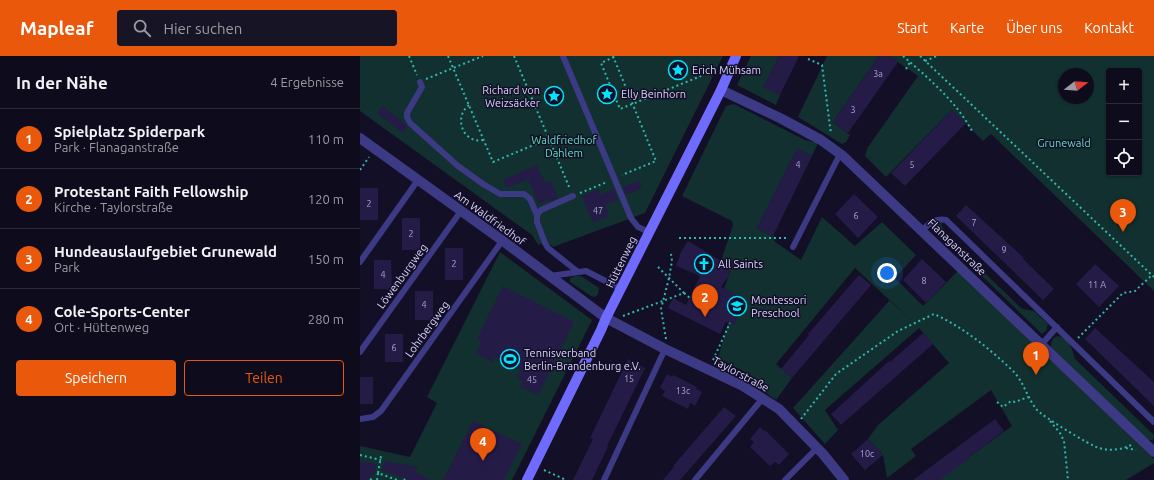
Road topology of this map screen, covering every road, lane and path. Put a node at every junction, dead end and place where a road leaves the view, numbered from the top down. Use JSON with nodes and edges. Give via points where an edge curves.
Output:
{"nodes":[{"id":1,"x":409,"y":56,"type":"edge"},
{"id":2,"x":448,"y":56,"type":"edge"},
{"id":3,"x":484,"y":56,"type":"edge"},
{"id":4,"x":514,"y":56,"type":"edge"},
{"id":5,"x":563,"y":56,"type":"edge"},
{"id":6,"x":736,"y":56,"type":"edge"},
{"id":7,"x":903,"y":56,"type":"edge"},
{"id":8,"x":920,"y":56,"type":"edge"},
{"id":9,"x":937,"y":56,"type":"edge"},
{"id":10,"x":614,"y":57,"type":"edge"},
{"id":11,"x":808,"y":59,"type":"dead end"},
{"id":12,"x":925,"y":61,"type":"junction"},
{"id":13,"x":910,"y":62,"type":"junction"},
{"id":14,"x":453,"y":69,"type":"junction"},
{"id":15,"x":906,"y":70,"type":"dead end"},
{"id":16,"x":701,"y":76,"type":"dead end"},
{"id":17,"x":420,"y":82,"type":"junction"},
{"id":18,"x":721,"y":90,"type":"junction"},
{"id":19,"x":633,"y":104,"type":"junction"},
{"id":20,"x":469,"y":105,"type":"junction"},
{"id":21,"x":641,"y":124,"type":"dead end"},
{"id":22,"x":972,"y":131,"type":"dead end"},
{"id":23,"x":360,"y":138,"type":"edge"},
{"id":24,"x":831,"y":138,"type":"dead end"},
{"id":25,"x":484,"y":140,"type":"junction"},
{"id":26,"x":548,"y":140,"type":"junction"},
{"id":27,"x":840,"y":154,"type":"junction"},
{"id":28,"x":370,"y":156,"type":"dead end"},
{"id":29,"x":558,"y":161,"type":"dead end"},
{"id":30,"x":360,"y":170,"type":"edge"},
{"id":31,"x":418,"y":180,"type":"junction"},
{"id":32,"x":573,"y":196,"type":"dead end"},
{"id":33,"x":461,"y":211,"type":"junction"},
{"id":34,"x":537,"y":215,"type":"junction"},
{"id":35,"x":922,"y":231,"type":"junction"},
{"id":36,"x":649,"y":232,"type":"junction"},
{"id":37,"x":679,"y":238,"type":"dead end"},
{"id":38,"x":797,"y":238,"type":"junction"},
{"id":39,"x":502,"y":241,"type":"junction"},
{"id":40,"x":793,"y":247,"type":"dead end"},
{"id":41,"x":671,"y":254,"type":"dead end"},
{"id":42,"x":360,"y":262,"type":"edge"},
{"id":43,"x":657,"y":266,"type":"dead end"},
{"id":44,"x":578,"y":272,"type":"junction"},
{"id":45,"x":550,"y":276,"type":"junction"},
{"id":46,"x":1153,"y":276,"type":"edge"},
{"id":47,"x":669,"y":278,"type":"junction"},
{"id":48,"x":621,"y":289,"type":"junction"},
{"id":49,"x":684,"y":293,"type":"junction"},
{"id":50,"x":691,"y":298,"type":"dead end"},
{"id":51,"x":664,"y":300,"type":"junction"},
{"id":52,"x":621,"y":317,"type":"dead end"},
{"id":53,"x":606,"y":318,"type":"junction"},
{"id":54,"x":730,"y":323,"type":"dead end"},
{"id":55,"x":1057,"y":327,"type":"junction"},
{"id":56,"x":1073,"y":342,"type":"junction"},
{"id":57,"x":1041,"y":345,"type":"junction"},
{"id":58,"x":665,"y":349,"type":"junction"},
{"id":59,"x":360,"y":352,"type":"edge"},
{"id":60,"x":709,"y":370,"type":"junction"},
{"id":61,"x":1028,"y":397,"type":"junction"},
{"id":62,"x":763,"y":398,"type":"junction"},
{"id":63,"x":997,"y":402,"type":"dead end"},
{"id":64,"x":1048,"y":418,"type":"junction"},
{"id":65,"x":360,"y":419,"type":"edge"},
{"id":66,"x":1154,"y":422,"type":"edge"},
{"id":67,"x":795,"y":426,"type":"junction"},
{"id":68,"x":1139,"y":437,"type":"junction"},
{"id":69,"x":817,"y":448,"type":"junction"},
{"id":70,"x":1153,"y":450,"type":"edge"},
{"id":71,"x":360,"y":455,"type":"edge"},
{"id":72,"x":381,"y":456,"type":"dead end"},
{"id":73,"x":381,"y":460,"type":"junction"},
{"id":74,"x":544,"y":470,"type":"dead end"},
{"id":75,"x":378,"y":473,"type":"junction"},
{"id":76,"x":377,"y":480,"type":"edge"},
{"id":77,"x":397,"y":480,"type":"edge"},
{"id":78,"x":528,"y":480,"type":"edge"},
{"id":79,"x":566,"y":480,"type":"edge"},
{"id":80,"x":604,"y":480,"type":"edge"},
{"id":81,"x":695,"y":480,"type":"edge"},
{"id":82,"x":785,"y":480,"type":"edge"},
{"id":83,"x":844,"y":480,"type":"edge"},
{"id":84,"x":1068,"y":480,"type":"edge"}],
"edges":[{"from":1,"to":17,"type":"path"},
{"from":2,"to":14,"type":"path"},
{"from":3,"to":14,"type":"path"},
{"from":4,"to":26,"type":"path"},
{"from":5,"to":36,"type":"lane","via":[[631,218],[638,227]]},
{"from":6,"to":18,"type":"main road","name":"Hüttenweg"},
{"from":7,"to":13,"type":"path"},
{"from":8,"to":12,"type":"path"},
{"from":9,"to":12,"type":"path"},
{"from":10,"to":19,"type":"path"},
{"from":10,"to":19,"type":"path","via":[[600,63],[620,109]]},
{"from":11,"to":24,"type":"path","via":[[822,65]]},
{"from":12,"to":46,"type":"path"},
{"from":13,"to":15,"type":"path"},
{"from":13,"to":22,"type":"path","via":[[952,103]]},
{"from":14,"to":17,"type":"path"},
{"from":14,"to":20,"type":"path"},
{"from":16,"to":19,"type":"path"},
{"from":17,"to":34,"type":"lane","via":[[422,87],[407,113],[410,123],[482,184],[500,194],[524,194],[530,199]]},
{"from":18,"to":27,"type":"street","name":"Flanaganstraße","via":[[821,140]]},
{"from":18,"to":36,"type":"main road","name":"Hüttenweg"},
{"from":19,"to":21,"type":"path"},
{"from":20,"to":25,"type":"path"},
{"from":20,"to":25,"type":"path","via":[[461,117],[463,130],[469,138]]},
{"from":23,"to":31,"type":"street","name":"Am Waldfriedhof"},
{"from":25,"to":26,"type":"path","via":[[493,162]]},
{"from":26,"to":29,"type":"path"},
{"from":27,"to":35,"type":"street","name":"Flanaganstraße"},
{"from":27,"to":38,"type":"lane"},
{"from":28,"to":30,"type":"path"},
{"from":31,"to":33,"type":"street","name":"Am Waldfriedhof"},
{"from":31,"to":42,"type":"lane"},
{"from":32,"to":34,"type":"lane","via":[[541,210]]},
{"from":33,"to":39,"type":"street","name":"Am Waldfriedhof"},
{"from":33,"to":59,"type":"lane","name":"Löwenburgweg"},
{"from":34,"to":44,"type":"lane","via":[[537,222],[548,248]]},
{"from":35,"to":55,"type":"lane","via":[[928,224],[939,219],[946,220]]},
{"from":35,"to":57,"type":"street","name":"Flanaganstraße"},
{"from":36,"to":48,"type":"main road","name":"Hüttenweg"},
{"from":37,"to":38,"type":"path"},
{"from":38,"to":40,"type":"lane"},
{"from":39,"to":45,"type":"street","name":"Am Waldfriedhof"},
{"from":39,"to":65,"type":"lane","name":"Lohrbergweg","via":[[381,411],[374,417]]},
{"from":41,"to":47,"type":"path"},
{"from":43,"to":47,"type":"path"},
{"from":44,"to":45,"type":"lane"},
{"from":44,"to":48,"type":"lane","via":[[586,271]]},
{"from":45,"to":53,"type":"street","name":"Am Waldfriedhof"},
{"from":46,"to":56,"type":"path","via":[[1135,291],[1123,293]]},
{"from":47,"to":49,"type":"path"},
{"from":47,"to":51,"type":"path"},
{"from":48,"to":53,"type":"main road","name":"Hüttenweg"},
{"from":49,"to":50,"type":"path"},
{"from":49,"to":51,"type":"path"},
{"from":51,"to":52,"type":"path"},
{"from":51,"to":58,"type":"path","via":[[661,309]]},
{"from":53,"to":58,"type":"street","name":"Taylorstraße"},
{"from":53,"to":78,"type":"main road","name":"Hüttenweg"},
{"from":54,"to":60,"type":"path"},
{"from":55,"to":56,"type":"lane"},
{"from":55,"to":57,"type":"lane"},
{"from":56,"to":66,"type":"lane"},
{"from":57,"to":68,"type":"street","name":"Flanaganstraße"},
{"from":58,"to":60,"type":"street","name":"Taylorstraße"},
{"from":58,"to":80,"type":"lane"},
{"from":60,"to":62,"type":"street","name":"Taylorstraße"},
{"from":61,"to":63,"type":"path","via":[[1011,401],[1003,407]]},
{"from":61,"to":64,"type":"path","via":[[1038,411]]},
{"from":61,"to":67,"type":"path","via":[[1022,381],[998,357],[950,322],[934,314],[898,331],[836,374]]},
{"from":62,"to":67,"type":"street","name":"Taylorstraße","via":[[779,409]]},
{"from":62,"to":81,"type":"lane"},
{"from":64,"to":68,"type":"path","via":[[1097,448],[1125,448]]},
{"from":64,"to":84,"type":"path","via":[[1064,441]]},
{"from":67,"to":69,"type":"street","name":"Taylorstraße"},
{"from":68,"to":70,"type":"street","name":"Flanaganstraße"},
{"from":69,"to":82,"type":"lane"},
{"from":69,"to":83,"type":"street","name":"Taylorstraße"},
{"from":71,"to":73,"type":"path"},
{"from":72,"to":73,"type":"path"},
{"from":73,"to":75,"type":"path"},
{"from":74,"to":79,"type":"path"},
{"from":75,"to":76,"type":"path"},
{"from":75,"to":77,"type":"path"}]}
